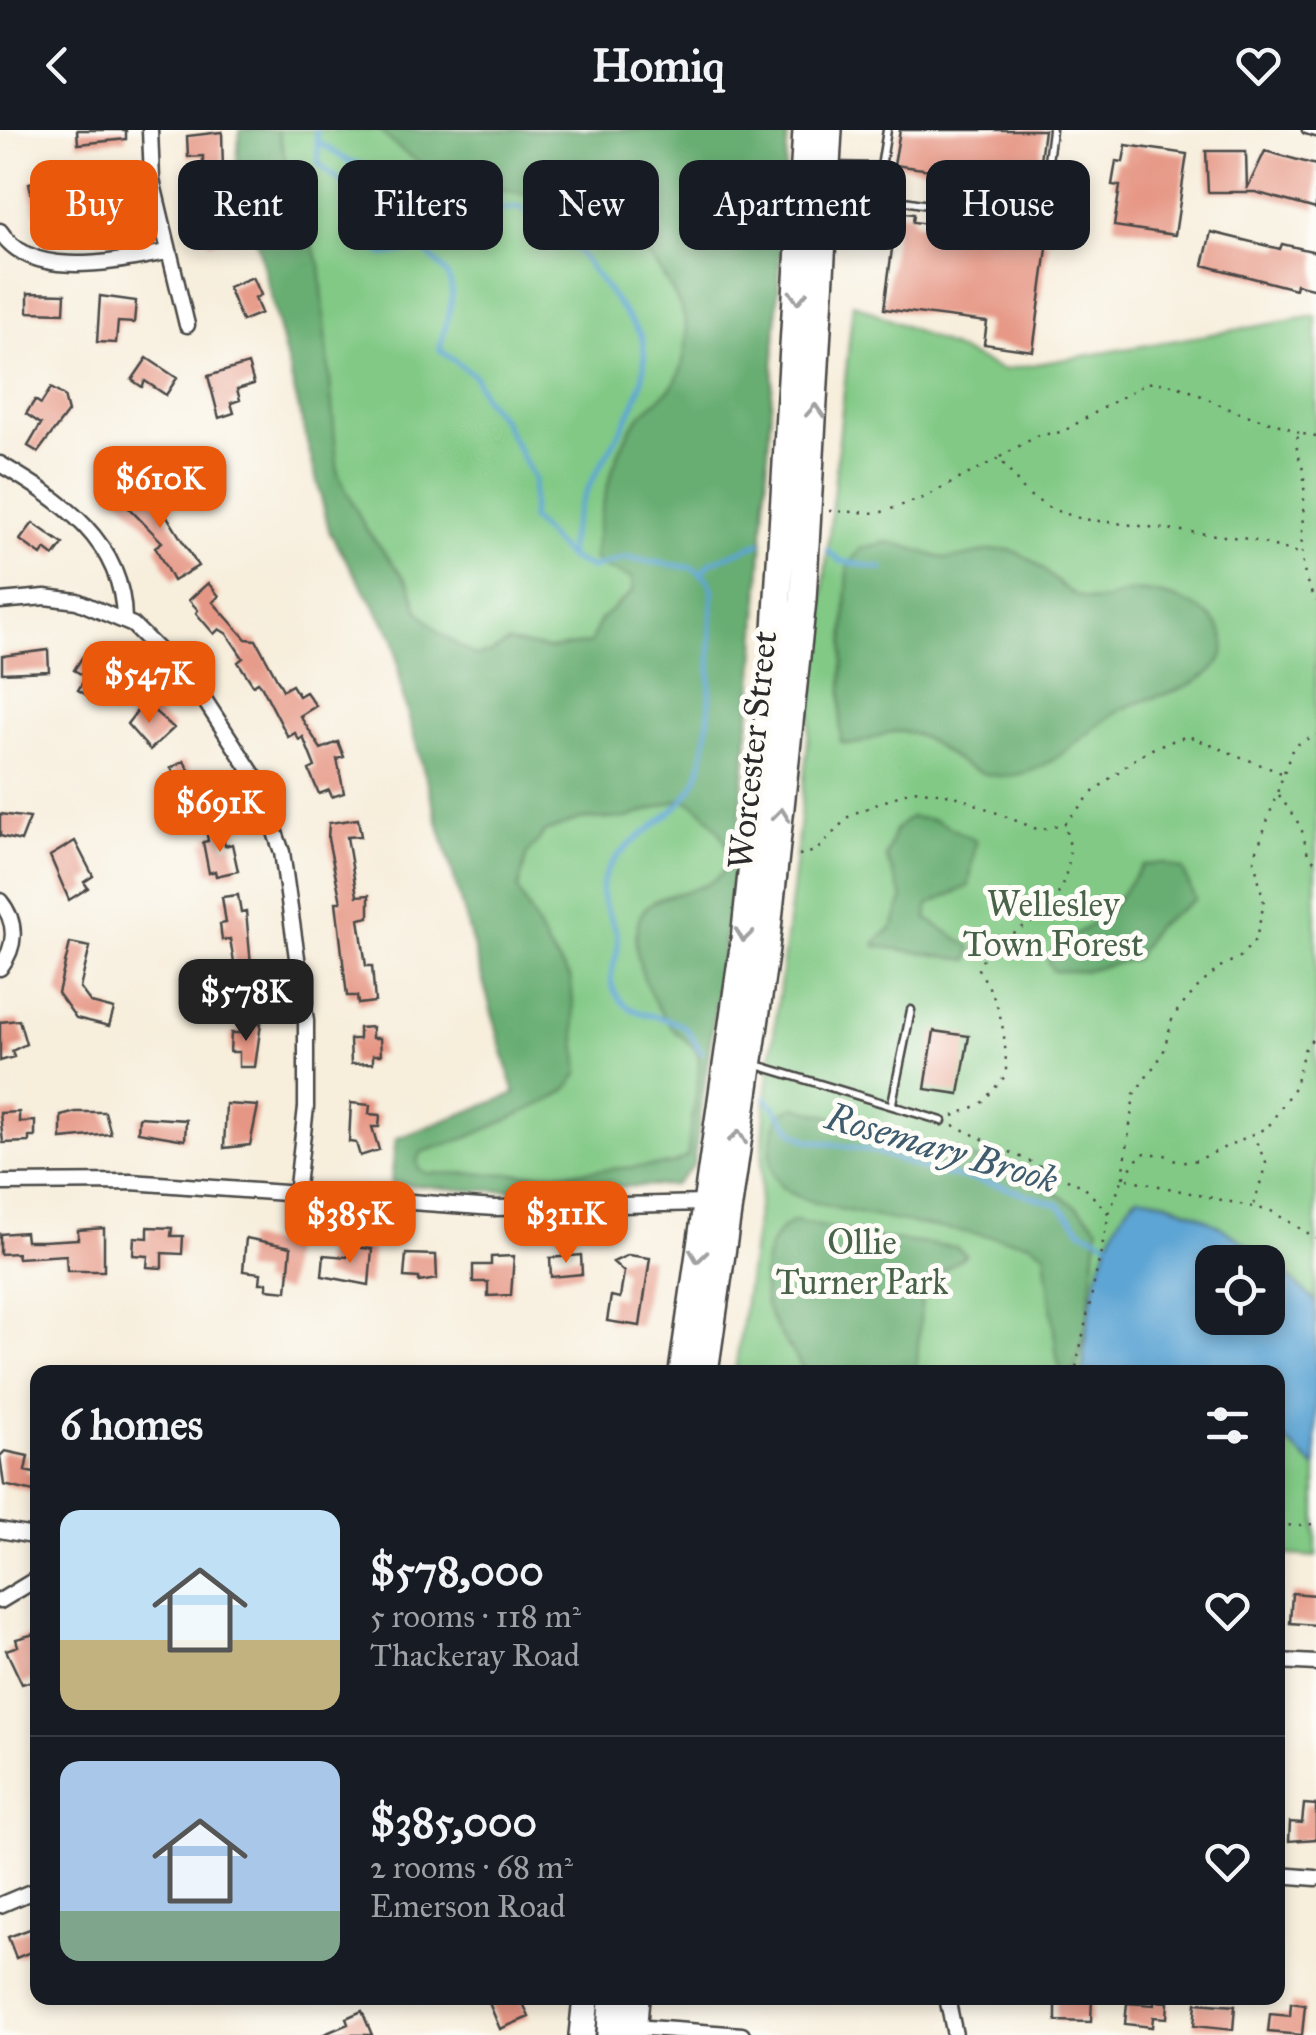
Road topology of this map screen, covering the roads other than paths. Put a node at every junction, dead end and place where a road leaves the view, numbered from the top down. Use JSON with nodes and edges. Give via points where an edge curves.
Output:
{"nodes":[{"id":1,"x":150,"y":130,"type":"edge"},
{"id":2,"x":806,"y":130,"type":"edge"},
{"id":3,"x":829,"y":130,"type":"edge"},
{"id":4,"x":837,"y":130,"type":"edge"},
{"id":5,"x":887,"y":130,"type":"edge"},
{"id":6,"x":1052,"y":130,"type":"edge"},
{"id":7,"x":1306,"y":130,"type":"edge"},
{"id":8,"x":1316,"y":133,"type":"edge"},
{"id":9,"x":827,"y":160,"type":"edge"},
{"id":10,"x":829,"y":160,"type":"edge"},
{"id":11,"x":881,"y":160,"type":"edge"},
{"id":12,"x":906,"y":201,"type":"edge"},
{"id":13,"x":0,"y":231,"type":"edge"},
{"id":14,"x":823,"y":250,"type":"edge"},
{"id":15,"x":167,"y":252,"type":"junction"},
{"id":16,"x":187,"y":325,"type":"dead end"},
{"id":17,"x":0,"y":464,"type":"edge"},
{"id":18,"x":0,"y":601,"type":"edge"},
{"id":19,"x":124,"y":620,"type":"junction"},
{"id":20,"x":0,"y":901,"type":"edge"},
{"id":21,"x":0,"y":968,"type":"edge"},
{"id":22,"x":911,"y":1010,"type":"dead end"},
{"id":23,"x":749,"y":1064,"type":"junction"},
{"id":24,"x":892,"y":1103,"type":"junction"},
{"id":25,"x":942,"y":1121,"type":"road end"},
{"id":26,"x":0,"y":1183,"type":"edge"},
{"id":27,"x":296,"y":1195,"type":"junction"},
{"id":28,"x":705,"y":1203,"type":"junction"},
{"id":29,"x":683,"y":1365,"type":"edge"},
{"id":30,"x":705,"y":1365,"type":"edge"},
{"id":31,"x":0,"y":1530,"type":"edge"},
{"id":32,"x":30,"y":1536,"type":"edge"},
{"id":33,"x":30,"y":1583,"type":"edge"},
{"id":34,"x":0,"y":1601,"type":"edge"},
{"id":35,"x":1285,"y":1661,"type":"edge"},
{"id":36,"x":1316,"y":1663,"type":"edge"},
{"id":37,"x":1285,"y":1876,"type":"edge"},
{"id":38,"x":1316,"y":1878,"type":"edge"},
{"id":39,"x":30,"y":1892,"type":"edge"},
{"id":40,"x":0,"y":1905,"type":"edge"},
{"id":41,"x":585,"y":2005,"type":"edge"},
{"id":42,"x":615,"y":2005,"type":"edge"},
{"id":43,"x":634,"y":2005,"type":"edge"},
{"id":44,"x":948,"y":2005,"type":"edge"},
{"id":45,"x":625,"y":2032,"type":"edge"},
{"id":46,"x":582,"y":2035,"type":"edge"},
{"id":47,"x":742,"y":2035,"type":"edge"},
{"id":48,"x":954,"y":2035,"type":"edge"}],
"edges":[{"from":1,"to":15,"type":"street"},
{"from":2,"to":28,"type":"highway","name":"Worcester Street","one_way":true,"via":[[775,646],[747,913]]},
{"from":3,"to":9,"type":"highway","name":"Worcester Street"},
{"from":4,"to":10,"type":"highway"},
{"from":5,"to":11,"type":"lane"},
{"from":6,"to":12,"type":"lane","via":[[1040,224]]},
{"from":7,"to":8,"type":"lane"},
{"from":13,"to":15,"type":"street","via":[[31,260],[114,262]]},
{"from":23,"to":14,"type":"highway","name":"Worcester Street","one_way":true,"via":[[806,557]]},
{"from":15,"to":16,"type":"street"},
{"from":17,"to":19,"type":"street","via":[[86,524],[114,573]]},
{"from":18,"to":19,"type":"street","via":[[60,598]]},
{"from":19,"to":27,"type":"street","via":[[159,646],[204,698],[250,767],[276,828],[307,1040]]},
{"from":20,"to":21,"type":"street","via":[[14,939]]},
{"from":22,"to":24,"type":"lane"},
{"from":23,"to":24,"type":"lane"},
{"from":30,"to":23,"type":"highway","name":"Worcester Street","one_way":true},
{"from":24,"to":25,"type":"lane"},
{"from":26,"to":27,"type":"street","via":[[131,1182]]},
{"from":27,"to":28,"type":"street","via":[[494,1208]]},
{"from":28,"to":29,"type":"highway","name":"Worcester Street","one_way":true},
{"from":31,"to":32,"type":"street"},
{"from":33,"to":34,"type":"street"},
{"from":35,"to":36,"type":"street"},
{"from":37,"to":38,"type":"street"},
{"from":39,"to":40,"type":"street"},
{"from":41,"to":46,"type":"highway"},
{"from":42,"to":45,"type":"highway"},
{"from":43,"to":45,"type":"highway"},
{"from":44,"to":48,"type":"street"},
{"from":45,"to":47,"type":"street"}]}
